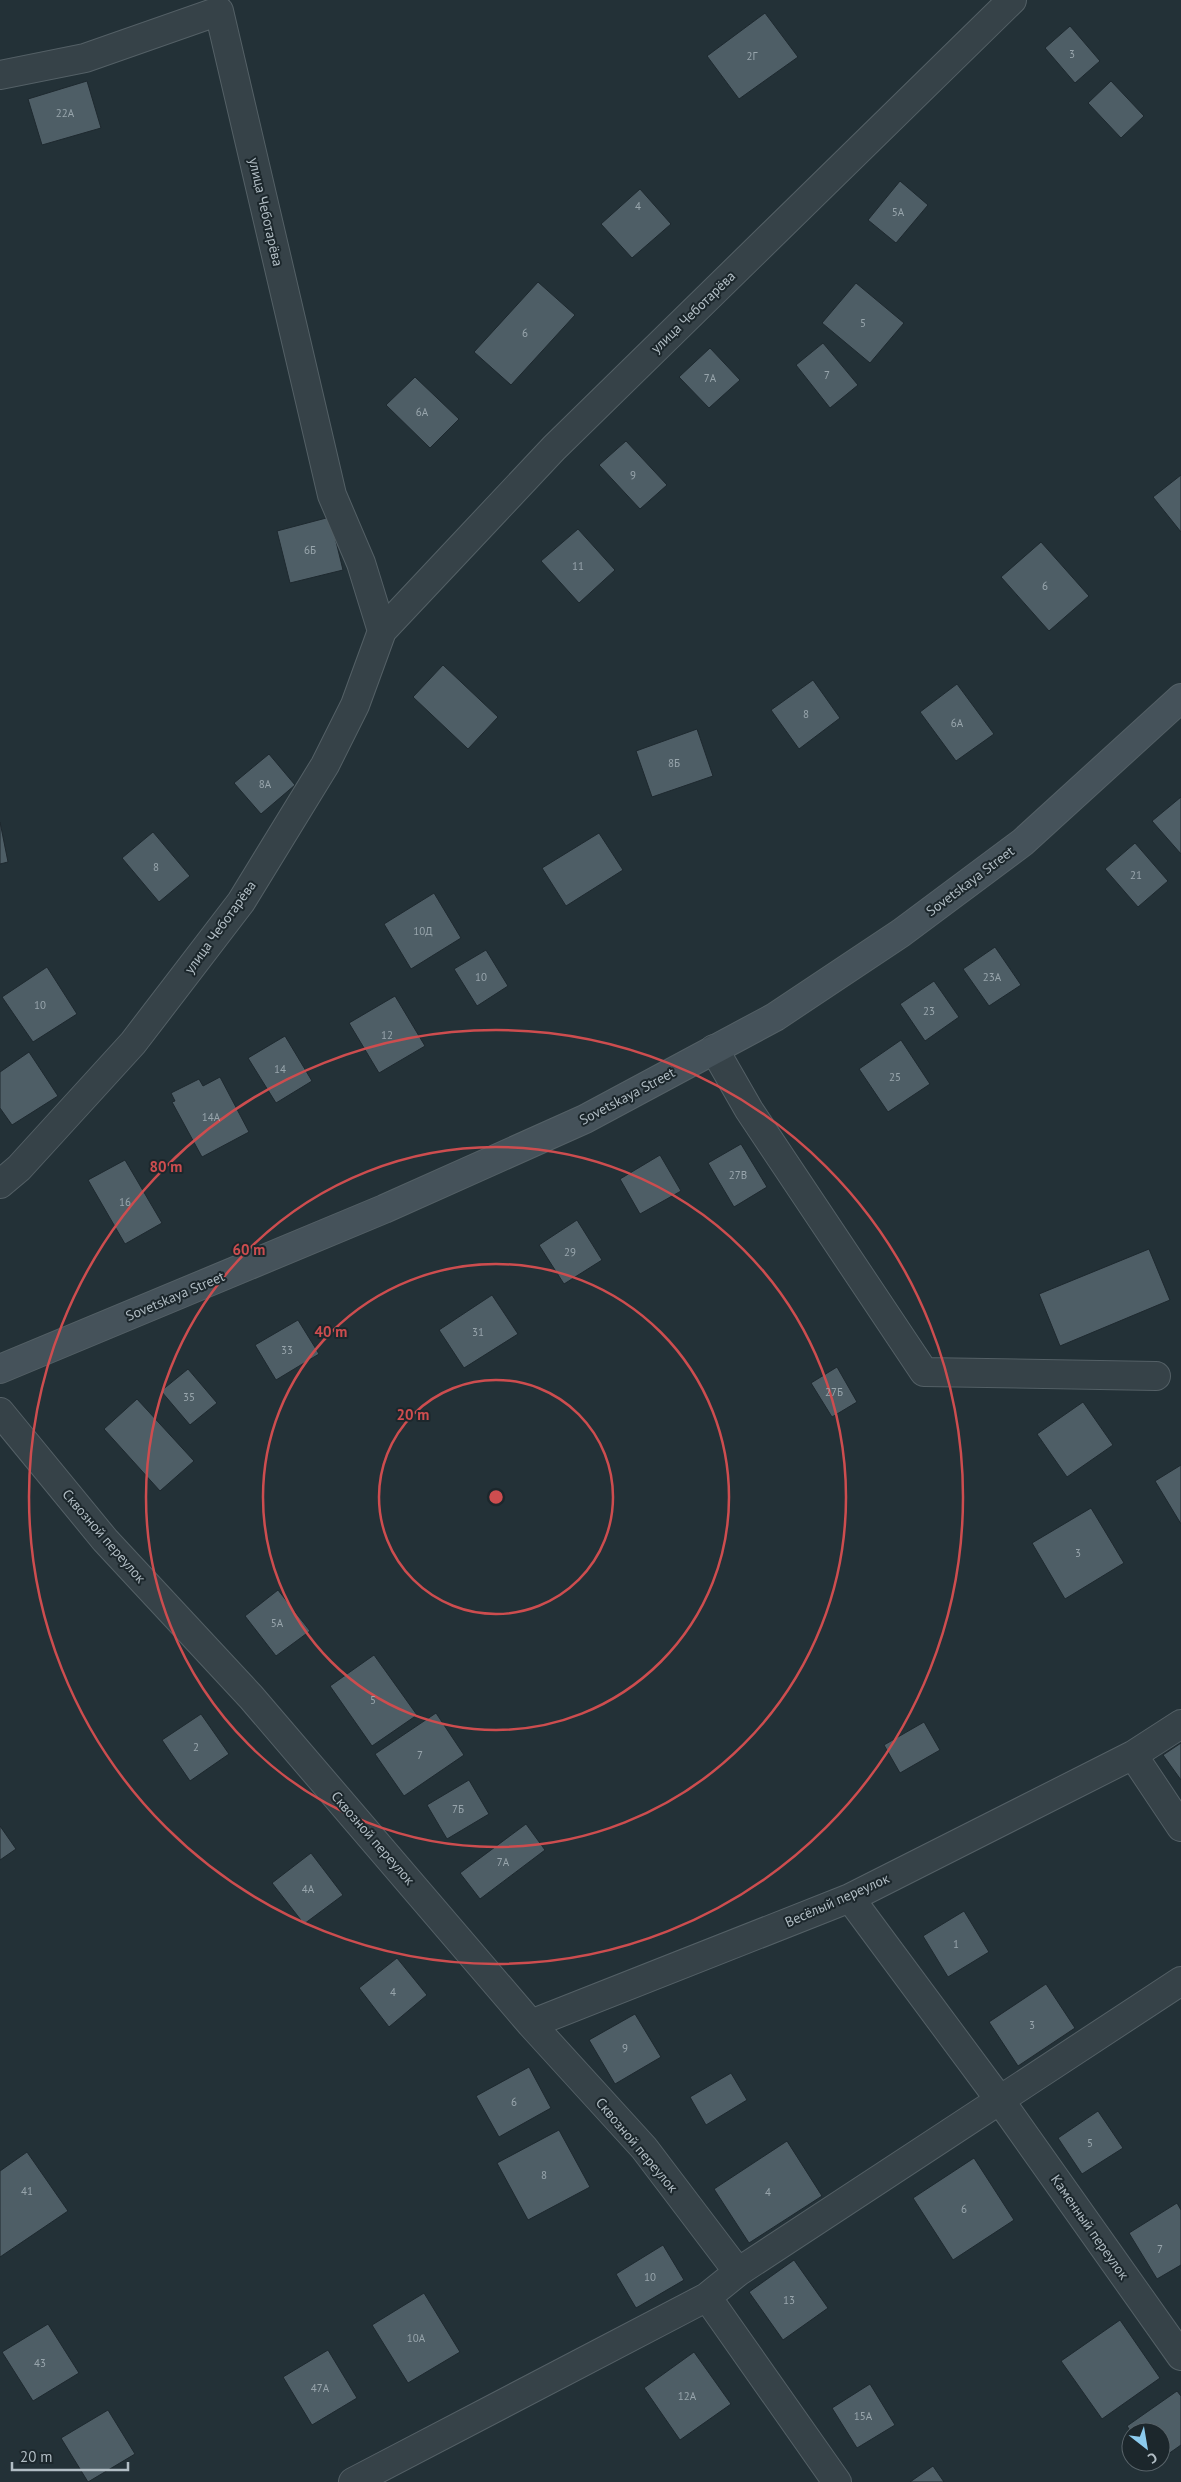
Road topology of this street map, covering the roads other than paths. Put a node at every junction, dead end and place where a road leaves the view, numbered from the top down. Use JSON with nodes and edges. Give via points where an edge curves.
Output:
{"nodes":[{"id":1,"x":1010,"y":0,"type":"edge"},
{"id":2,"x":0,"y":76,"type":"edge"},
{"id":3,"x":382,"y":631,"type":"junction"},
{"id":4,"x":1181,"y":698,"type":"edge"},
{"id":5,"x":714,"y":1049,"type":"junction"},
{"id":6,"x":0,"y":1184,"type":"edge"},
{"id":7,"x":0,"y":1370,"type":"edge"},
{"id":8,"x":1156,"y":1376,"type":"dead end"},
{"id":9,"x":0,"y":1412,"type":"edge"},
{"id":10,"x":1181,"y":1724,"type":"edge"},
{"id":11,"x":1133,"y":1755,"type":"junction"},
{"id":12,"x":1181,"y":1827,"type":"edge"},
{"id":13,"x":850,"y":1898,"type":"junction"},
{"id":14,"x":1181,"y":1981,"type":"edge"},
{"id":15,"x":532,"y":2024,"type":"junction"},
{"id":16,"x":999,"y":2099,"type":"junction"},
{"id":17,"x":738,"y":2272,"type":"junction"},
{"id":18,"x":707,"y":2297,"type":"junction"},
{"id":19,"x":1181,"y":2356,"type":"edge"},
{"id":20,"x":353,"y":2482,"type":"edge"},
{"id":21,"x":836,"y":2482,"type":"edge"}],
"edges":[{"from":1,"to":3,"type":"street","name":"улица Чеботарёва","via":[[554,448]]},
{"from":2,"to":3,"type":"street","name":"улица Чеботарёва","via":[[85,58],[219,11],[332,495],[361,563]]},
{"from":3,"to":6,"type":"street","name":"улица Чеботарёва","via":[[355,705],[325,765],[241,902],[133,1043],[19,1168]]},
{"from":4,"to":5,"type":"main road","name":"Sovetskaya Street","via":[[1024,842],[901,933],[775,1017]]},
{"from":5,"to":7,"type":"main road","name":"Sovetskaya Street","via":[[585,1119],[384,1209]]},
{"from":5,"to":8,"type":"street","via":[[749,1110],[924,1372]]},
{"from":9,"to":15,"type":"street","name":"Сквозной переулок","via":[[105,1540],[251,1697]]},
{"from":10,"to":11,"type":"street","name":"Весёлый переулок"},
{"from":11,"to":12,"type":"street"},
{"from":11,"to":13,"type":"street","name":"Весёлый переулок"},
{"from":13,"to":15,"type":"street","name":"Весёлый переулок"},
{"from":13,"to":16,"type":"street","name":"Каменный переулок"},
{"from":14,"to":16,"type":"street"},
{"from":15,"to":17,"type":"street","name":"Сквозной переулок","via":[[644,2148]]},
{"from":16,"to":17,"type":"street"},
{"from":16,"to":19,"type":"street","name":"Каменный переулок"},
{"from":17,"to":18,"type":"street"},
{"from":18,"to":20,"type":"street"},
{"from":18,"to":21,"type":"street"}]}
